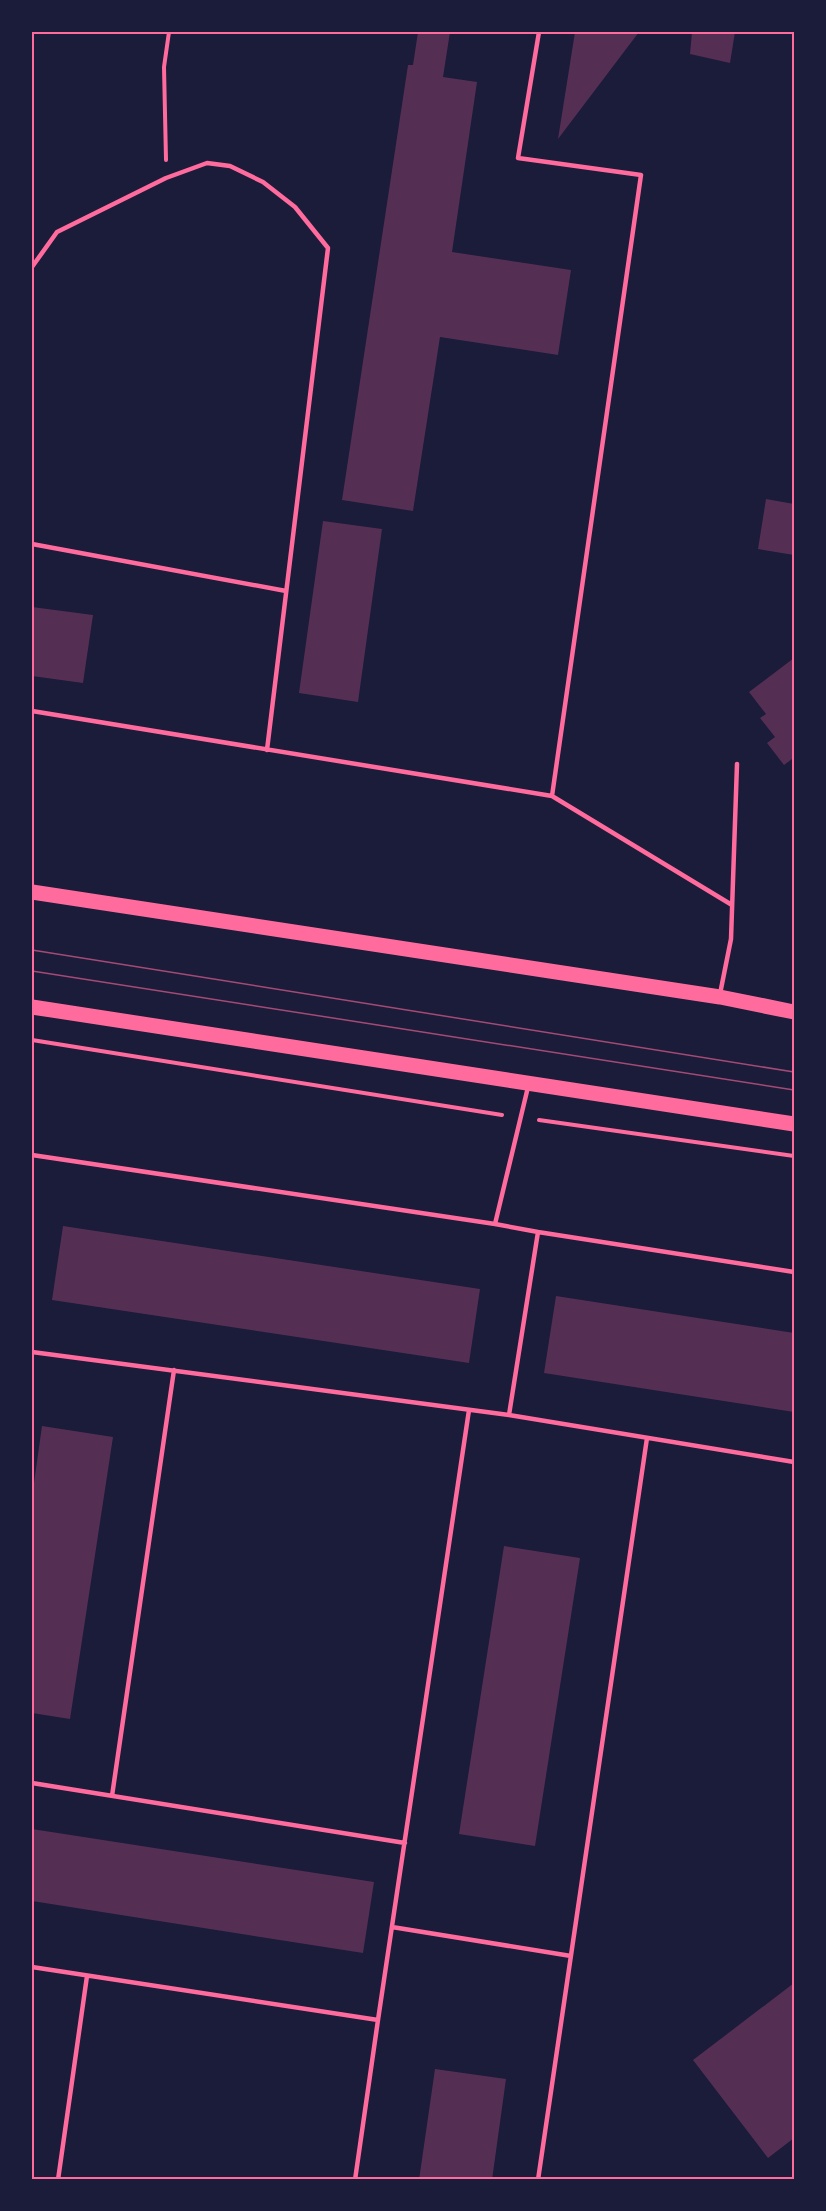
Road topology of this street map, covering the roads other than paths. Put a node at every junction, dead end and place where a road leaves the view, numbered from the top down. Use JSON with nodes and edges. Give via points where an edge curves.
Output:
{"nodes":[{"id":1,"x":539,"y":32,"type":"edge"},
{"id":2,"x":32,"y":267,"type":"edge"},
{"id":3,"x":32,"y":544,"type":"edge"},
{"id":4,"x":286,"y":591,"type":"junction"},
{"id":5,"x":32,"y":711,"type":"edge"},
{"id":6,"x":267,"y":750,"type":"junction"},
{"id":7,"x":737,"y":764,"type":"dead end"},
{"id":8,"x":552,"y":796,"type":"junction"},
{"id":9,"x":32,"y":892,"type":"edge"},
{"id":10,"x":732,"y":904,"type":"junction"},
{"id":11,"x":720,"y":997,"type":"junction"},
{"id":12,"x":32,"y":1007,"type":"edge"},
{"id":13,"x":795,"y":1012,"type":"edge"},
{"id":14,"x":529,"y":1085,"type":"junction"},
{"id":15,"x":795,"y":1124,"type":"edge"},
{"id":16,"x":32,"y":1155,"type":"edge"},
{"id":17,"x":495,"y":1224,"type":"junction"},
{"id":18,"x":538,"y":1232,"type":"junction"},
{"id":19,"x":795,"y":1272,"type":"edge"},
{"id":20,"x":32,"y":1352,"type":"edge"},
{"id":21,"x":174,"y":1370,"type":"junction"},
{"id":22,"x":469,"y":1410,"type":"junction"},
{"id":23,"x":509,"y":1415,"type":"junction"},
{"id":24,"x":647,"y":1438,"type":"junction"},
{"id":25,"x":795,"y":1462,"type":"edge"},
{"id":26,"x":32,"y":1783,"type":"edge"},
{"id":27,"x":112,"y":1796,"type":"junction"},
{"id":28,"x":405,"y":1842,"type":"junction"},
{"id":29,"x":392,"y":1927,"type":"junction"},
{"id":30,"x":571,"y":1956,"type":"junction"},
{"id":31,"x":32,"y":1967,"type":"edge"},
{"id":32,"x":87,"y":1976,"type":"junction"},
{"id":33,"x":378,"y":2020,"type":"junction"},
{"id":34,"x":58,"y":2180,"type":"edge"},
{"id":35,"x":355,"y":2180,"type":"edge"},
{"id":36,"x":538,"y":2180,"type":"edge"}],
"edges":[{"from":1,"to":8,"type":"lane","via":[[518,158],[641,175]]},
{"from":2,"to":4,"type":"lane","via":[[57,232],[166,178],[207,163],[230,166],[263,182],[296,207],[328,248]]},
{"from":3,"to":4,"type":"lane"},
{"from":4,"to":6,"type":"lane"},
{"from":5,"to":6,"type":"lane"},
{"from":6,"to":8,"type":"lane"},
{"from":7,"to":10,"type":"lane"},
{"from":8,"to":10,"type":"lane"},
{"from":9,"to":11,"type":"main road"},
{"from":10,"to":11,"type":"lane","via":[[731,939]]},
{"from":11,"to":13,"type":"main road"},
{"from":12,"to":14,"type":"main road"},
{"from":14,"to":15,"type":"main road"},
{"from":14,"to":17,"type":"lane"},
{"from":16,"to":17,"type":"lane"},
{"from":17,"to":18,"type":"lane"},
{"from":18,"to":19,"type":"lane"},
{"from":18,"to":23,"type":"lane"},
{"from":20,"to":21,"type":"lane"},
{"from":21,"to":22,"type":"lane"},
{"from":21,"to":27,"type":"lane"},
{"from":22,"to":23,"type":"lane"},
{"from":22,"to":28,"type":"lane"},
{"from":23,"to":24,"type":"lane"},
{"from":24,"to":25,"type":"lane"},
{"from":24,"to":30,"type":"lane"},
{"from":26,"to":27,"type":"lane"},
{"from":27,"to":28,"type":"lane"},
{"from":28,"to":29,"type":"lane"},
{"from":29,"to":30,"type":"lane"},
{"from":29,"to":33,"type":"lane"},
{"from":30,"to":36,"type":"lane"},
{"from":31,"to":32,"type":"lane"},
{"from":32,"to":33,"type":"lane"},
{"from":32,"to":34,"type":"lane"},
{"from":33,"to":35,"type":"lane"}]}
